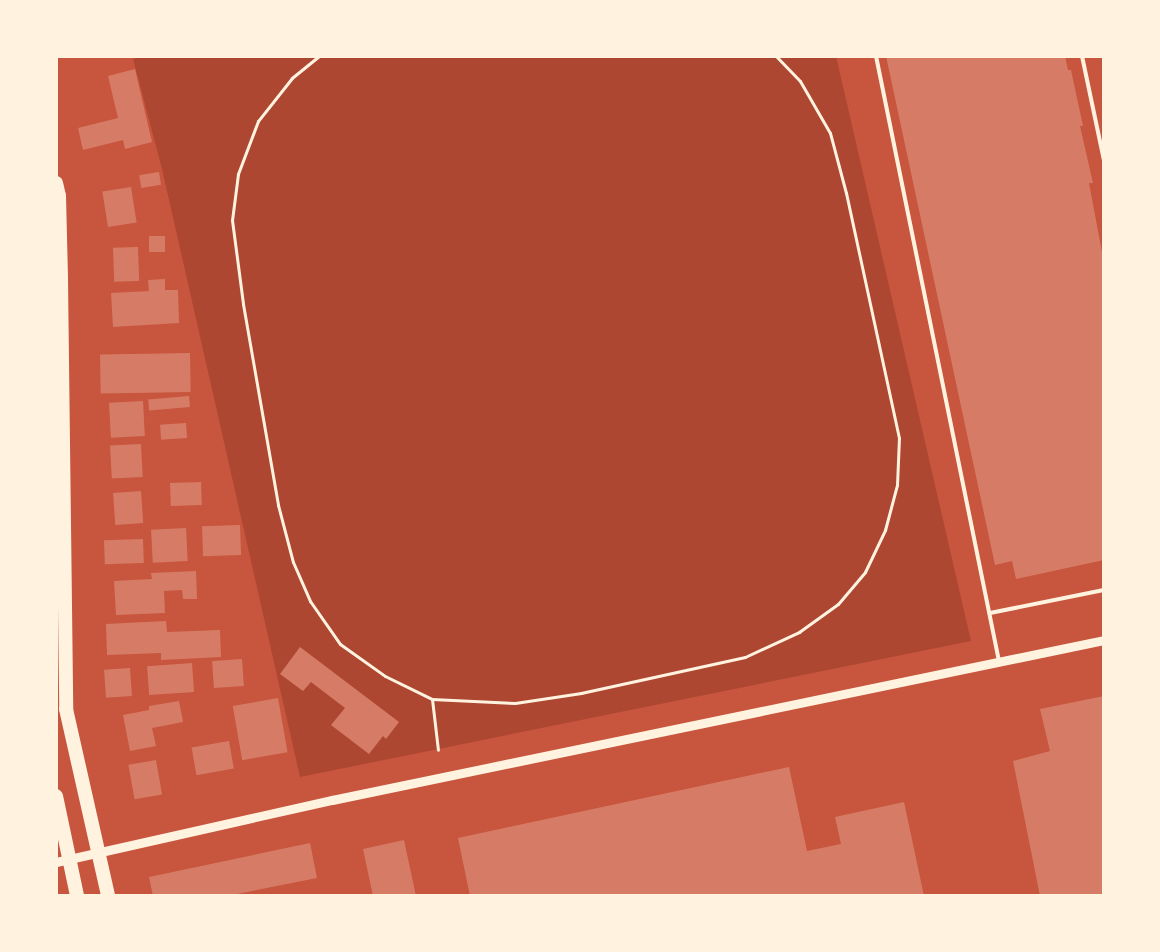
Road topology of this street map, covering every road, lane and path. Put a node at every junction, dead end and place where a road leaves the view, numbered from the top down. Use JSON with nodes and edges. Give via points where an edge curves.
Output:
{"nodes":[{"id":1,"x":319,"y":56,"type":"edge"},
{"id":2,"x":776,"y":56,"type":"edge"},
{"id":3,"x":876,"y":56,"type":"edge"},
{"id":4,"x":1082,"y":56,"type":"edge"},
{"id":5,"x":1104,"y":160,"type":"edge"},
{"id":6,"x":56,"y":183,"type":"edge"},
{"id":7,"x":58,"y":279,"type":"edge"},
{"id":8,"x":1104,"y":590,"type":"edge"},
{"id":9,"x":990,"y":613,"type":"junction"},
{"id":10,"x":1104,"y":640,"type":"edge"},
{"id":11,"x":999,"y":661,"type":"junction"},
{"id":12,"x":432,"y":699,"type":"junction"},
{"id":13,"x":438,"y":750,"type":"dead end"},
{"id":14,"x":56,"y":796,"type":"edge"},
{"id":15,"x":99,"y":854,"type":"junction"},
{"id":16,"x":63,"y":861,"type":"edge"},
{"id":17,"x":77,"y":896,"type":"edge"},
{"id":18,"x":108,"y":896,"type":"edge"}],
"edges":[{"from":1,"to":12,"type":"path","via":[[292,78],[258,121],[238,174],[232,220],[243,304],[278,505],[293,562],[310,601],[340,644],[385,676]]},
{"from":2,"to":12,"type":"path","via":[[800,80],[830,132],[899,438],[897,485],[885,530],[865,572],[838,604],[799,632],[745,657],[581,693],[515,703]]},
{"from":3,"to":9,"type":"lane"},
{"from":4,"to":5,"type":"lane"},
{"from":6,"to":7,"type":"highway","via":[[59,196]]},
{"from":7,"to":15,"type":"highway","via":[[66,709]]},
{"from":8,"to":9,"type":"lane"},
{"from":9,"to":11,"type":"lane"},
{"from":10,"to":11,"type":"street"},
{"from":11,"to":15,"type":"street","via":[[332,800]]},
{"from":12,"to":13,"type":"path"},
{"from":14,"to":16,"type":"highway"},
{"from":15,"to":16,"type":"street"},
{"from":15,"to":18,"type":"highway"},
{"from":16,"to":17,"type":"highway"}]}
